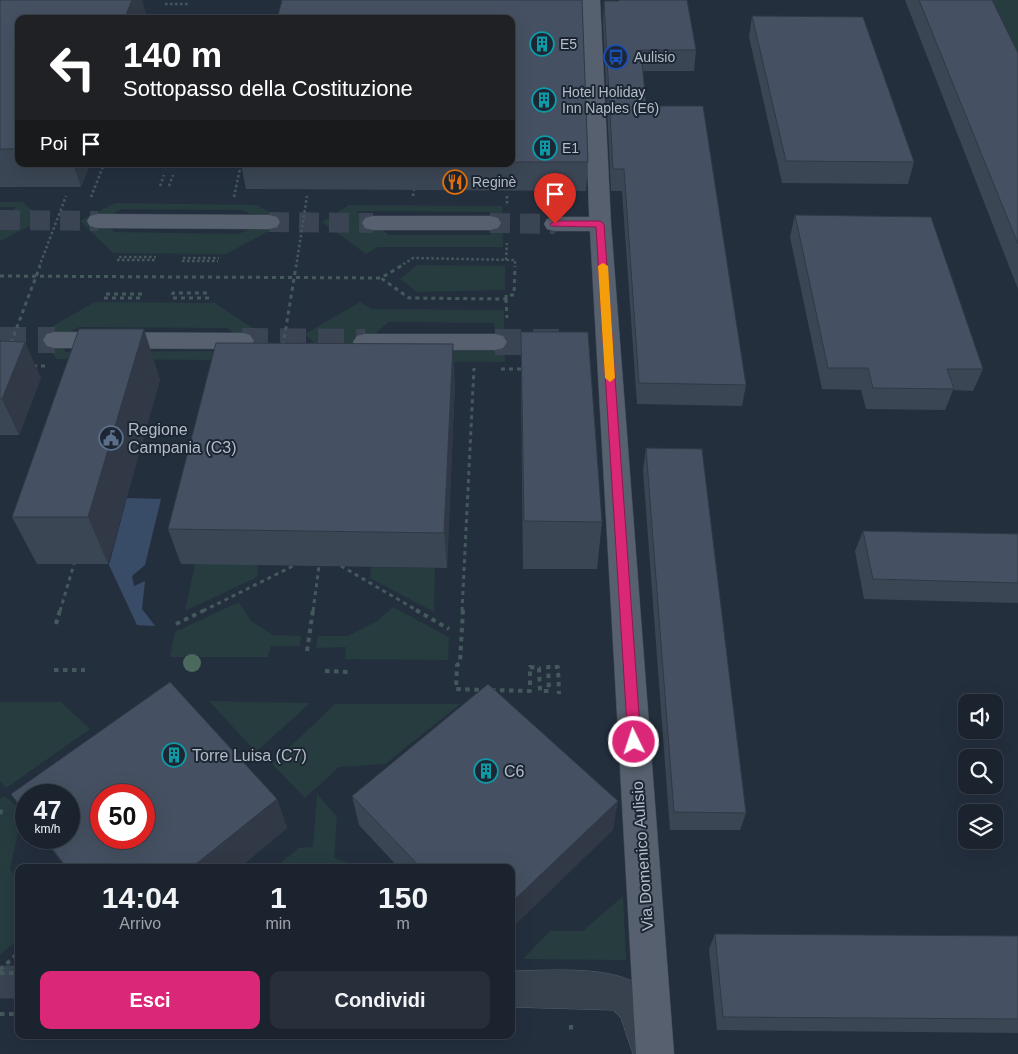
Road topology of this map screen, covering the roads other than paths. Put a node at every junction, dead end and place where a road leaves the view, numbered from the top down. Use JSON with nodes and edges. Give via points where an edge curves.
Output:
{"nodes":[{"id":1,"x":591,"y":0,"type":"edge"},
{"id":2,"x":98,"y":221,"type":"tunnel mouth"},
{"id":3,"x":269,"y":222,"type":"tunnel mouth"},
{"id":4,"x":373,"y":222,"type":"tunnel mouth"},
{"id":5,"x":490,"y":223,"type":"tunnel mouth"},
{"id":6,"x":555,"y":224,"type":"tunnel mouth"},
{"id":7,"x":600,"y":224,"type":"junction"},
{"id":8,"x":606,"y":307,"type":"junction"},
{"id":9,"x":584,"y":337,"type":"edge"},
{"id":10,"x":55,"y":340,"type":"tunnel mouth"},
{"id":11,"x":242,"y":341,"type":"tunnel mouth"},
{"id":12,"x":365,"y":342,"type":"tunnel mouth"},
{"id":13,"x":495,"y":342,"type":"tunnel mouth"},
{"id":14,"x":515,"y":988,"type":"edge"},
{"id":15,"x":653,"y":1054,"type":"edge"}],
"edges":[{"from":1,"to":7,"type":"main road","name":"Via Domenico Aulisio"},
{"from":2,"to":3,"type":"main road"},
{"from":4,"to":5,"type":"main road"},
{"from":6,"to":7,"type":"main road"},
{"from":7,"to":8,"type":"main road","name":"Via Domenico Aulisio"},
{"from":8,"to":9,"type":"main road","via":[[598,326]]},
{"from":8,"to":15,"type":"main road","name":"Via Domenico Aulisio"},
{"from":10,"to":11,"type":"main road"},
{"from":12,"to":13,"type":"main road"},
{"from":14,"to":15,"type":"street","via":[[610,991],[624,995],[636,1008]]}]}
